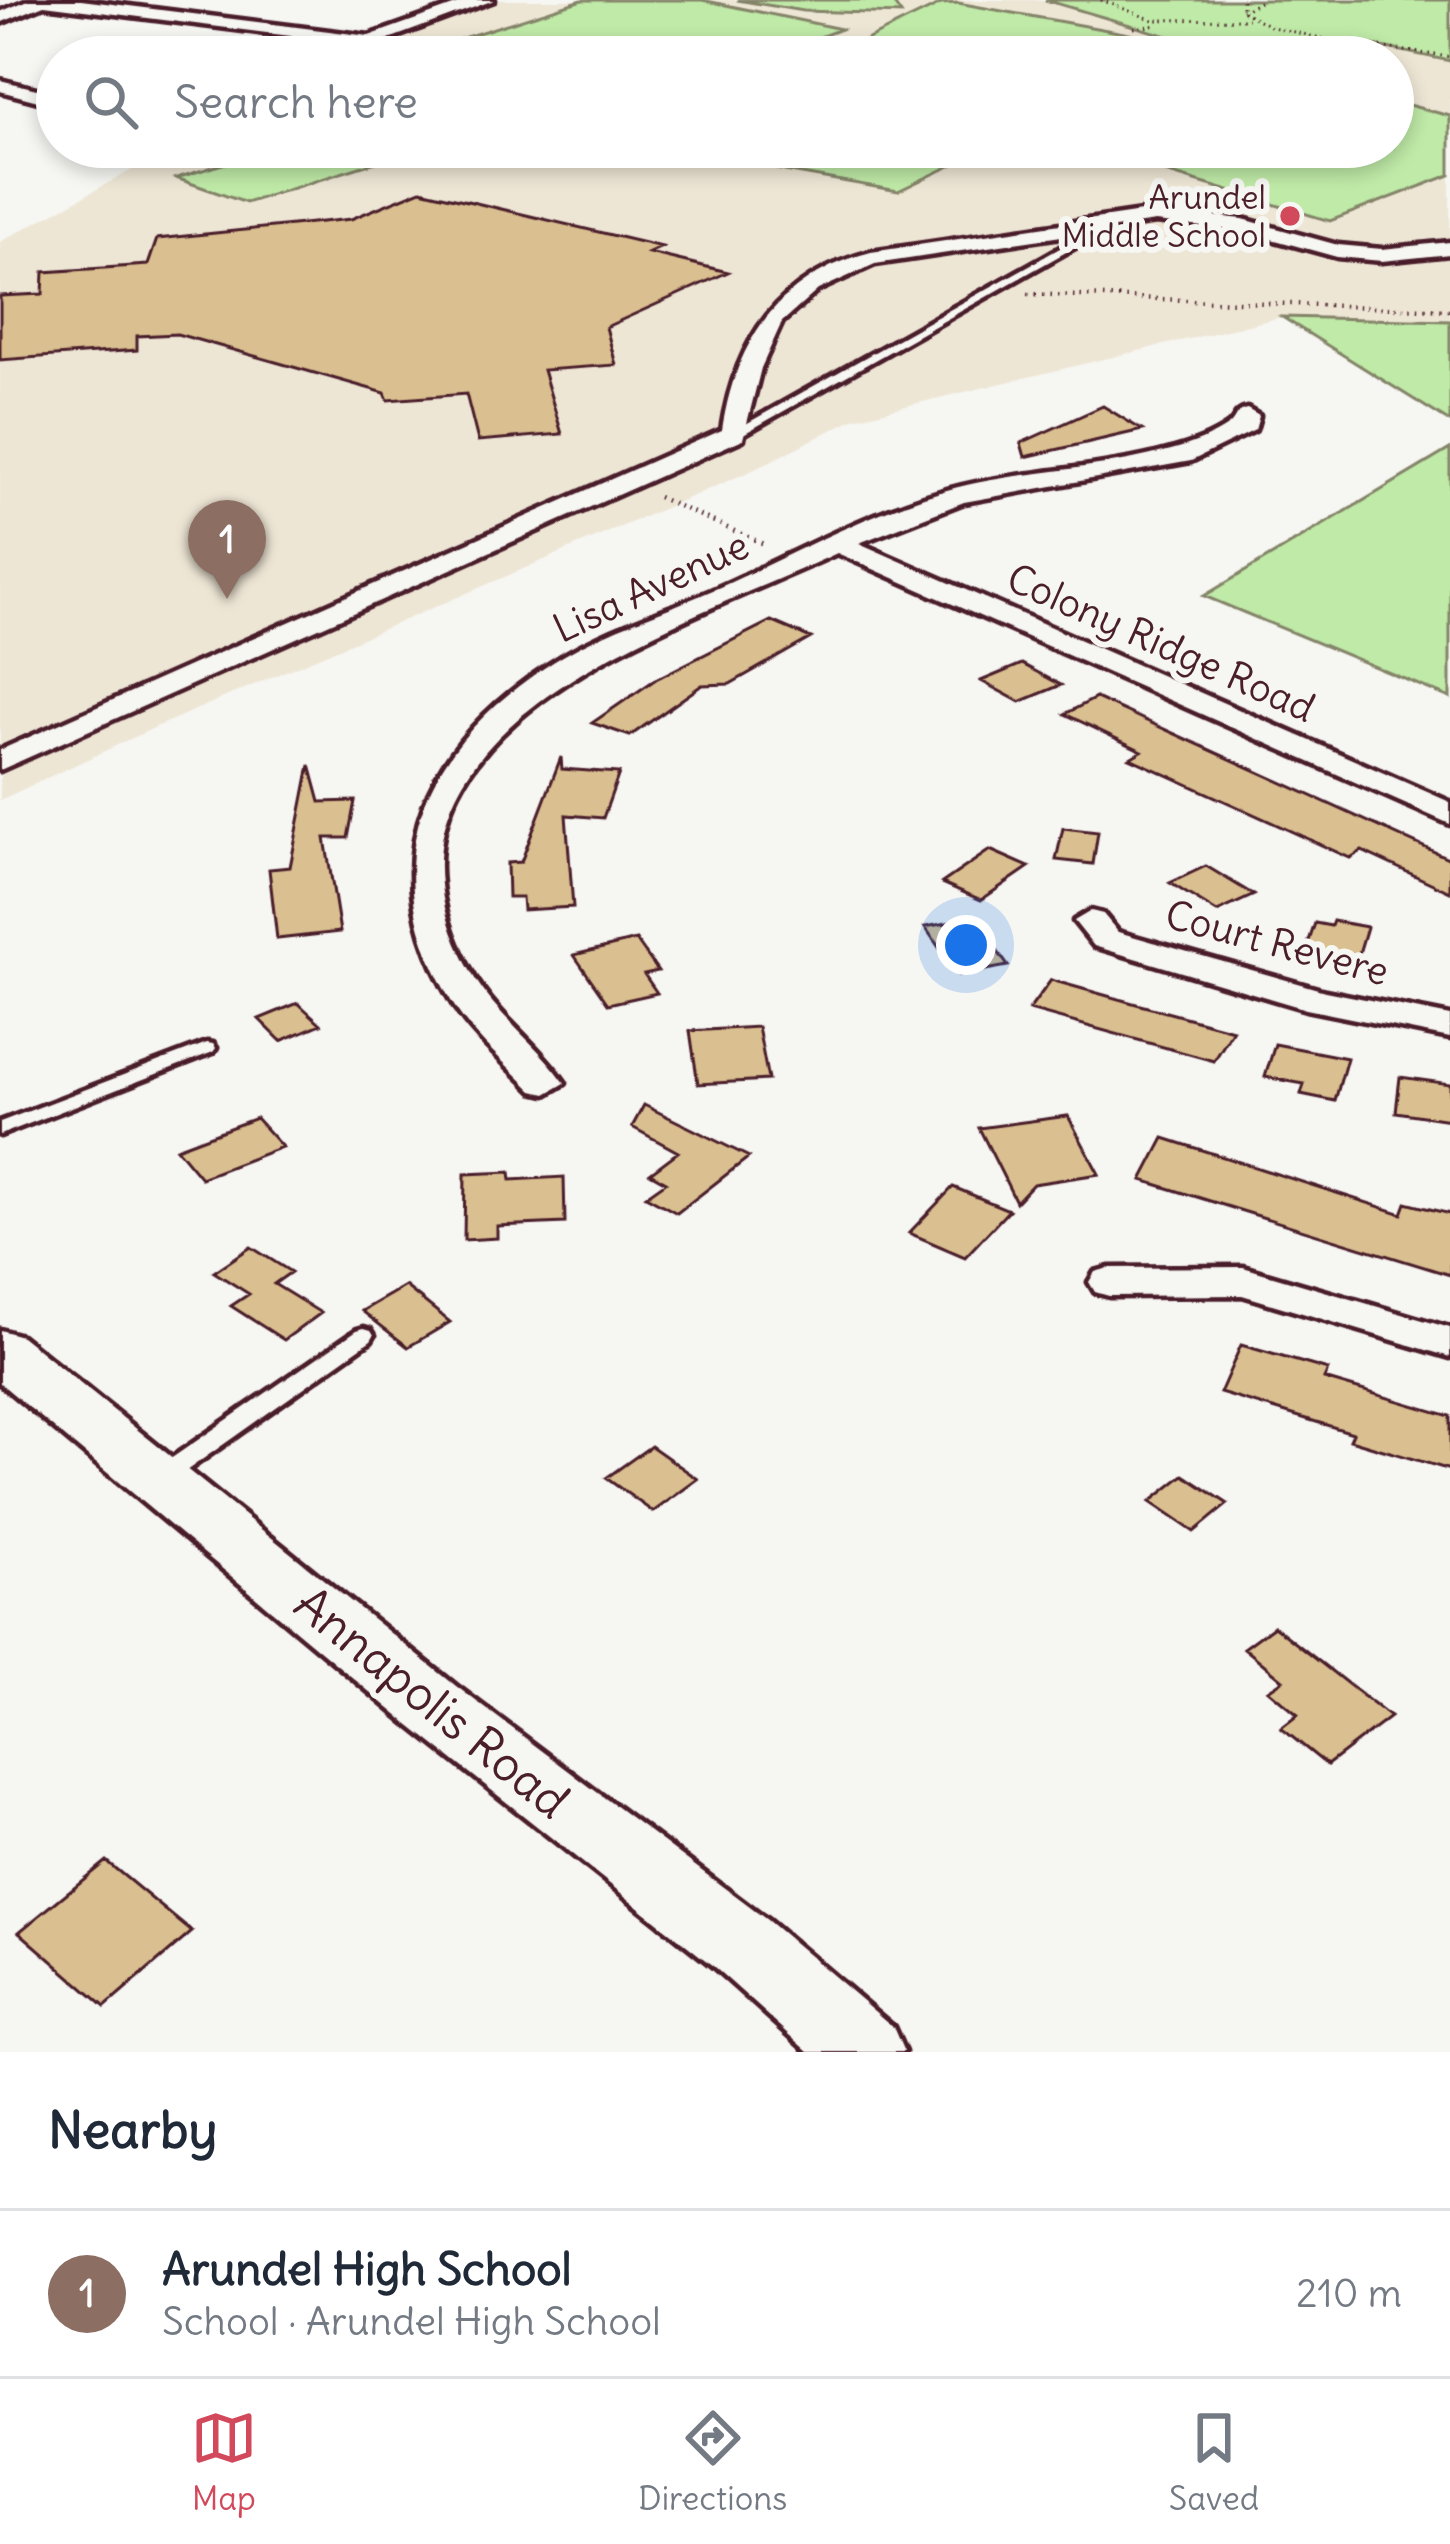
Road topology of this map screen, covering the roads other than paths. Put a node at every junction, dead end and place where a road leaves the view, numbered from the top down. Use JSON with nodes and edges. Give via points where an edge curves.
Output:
{"nodes":[{"id":1,"x":41,"y":0,"type":"edge"},
{"id":2,"x":486,"y":0,"type":"edge"},
{"id":3,"x":0,"y":18,"type":"edge"},
{"id":4,"x":337,"y":36,"type":"edge"},
{"id":5,"x":382,"y":36,"type":"edge"},
{"id":6,"x":0,"y":85,"type":"edge"},
{"id":7,"x":36,"y":94,"type":"edge"},
{"id":8,"x":1110,"y":223,"type":"junction"},
{"id":9,"x":1439,"y":251,"type":"edge"},
{"id":10,"x":1246,"y":416,"type":"dead end"},
{"id":11,"x":734,"y":434,"type":"junction"},
{"id":12,"x":840,"y":544,"type":"junction"},
{"id":13,"x":0,"y":761,"type":"edge"},
{"id":14,"x":1450,"y":814,"type":"edge"},
{"id":15,"x":1091,"y":922,"type":"dead end"},
{"id":16,"x":1450,"y":1027,"type":"edge"},
{"id":17,"x":207,"y":1048,"type":"dead end"},
{"id":18,"x":546,"y":1083,"type":"dead end"},
{"id":19,"x":0,"y":1129,"type":"edge"},
{"id":20,"x":1108,"y":1282,"type":"dead end"},
{"id":21,"x":364,"y":1335,"type":"dead end"},
{"id":22,"x":1450,"y":1343,"type":"edge"},
{"id":23,"x":0,"y":1352,"type":"edge"},
{"id":24,"x":157,"y":1480,"type":"junction"},
{"id":25,"x":865,"y":2052,"type":"edge"}],
"edges":[{"from":1,"to":3,"type":"street"},
{"from":1,"to":4,"type":"street"},
{"from":2,"to":5,"type":"street"},
{"from":6,"to":7,"type":"street"},
{"from":8,"to":9,"type":"street","via":[[1211,219],[1337,250]]},
{"from":8,"to":11,"type":"lane"},
{"from":8,"to":11,"type":"street","via":[[871,257],[838,270],[778,310],[737,400]]},
{"from":10,"to":12,"type":"street","name":"Lisa Avenue","via":[[1246,425],[1209,446],[957,496]]},
{"from":11,"to":13,"type":"street"},
{"from":12,"to":14,"type":"street","name":"Colony Ridge Road"},
{"from":12,"to":18,"type":"street","name":"Lisa Avenue","via":[[573,662],[496,722],[458,763],[431,812],[422,869],[444,958],[474,1008]]},
{"from":15,"to":16,"type":"street","name":"Court Revere","via":[[1106,939],[1319,1001]]},
{"from":17,"to":19,"type":"lane"},
{"from":20,"to":22,"type":"street","via":[[1243,1281]]},
{"from":21,"to":24,"type":"lane"},
{"from":23,"to":24,"type":"main road","name":"Annapolis Road"},
{"from":24,"to":25,"type":"main road","name":"Annapolis Road","via":[[740,1943]]}]}
